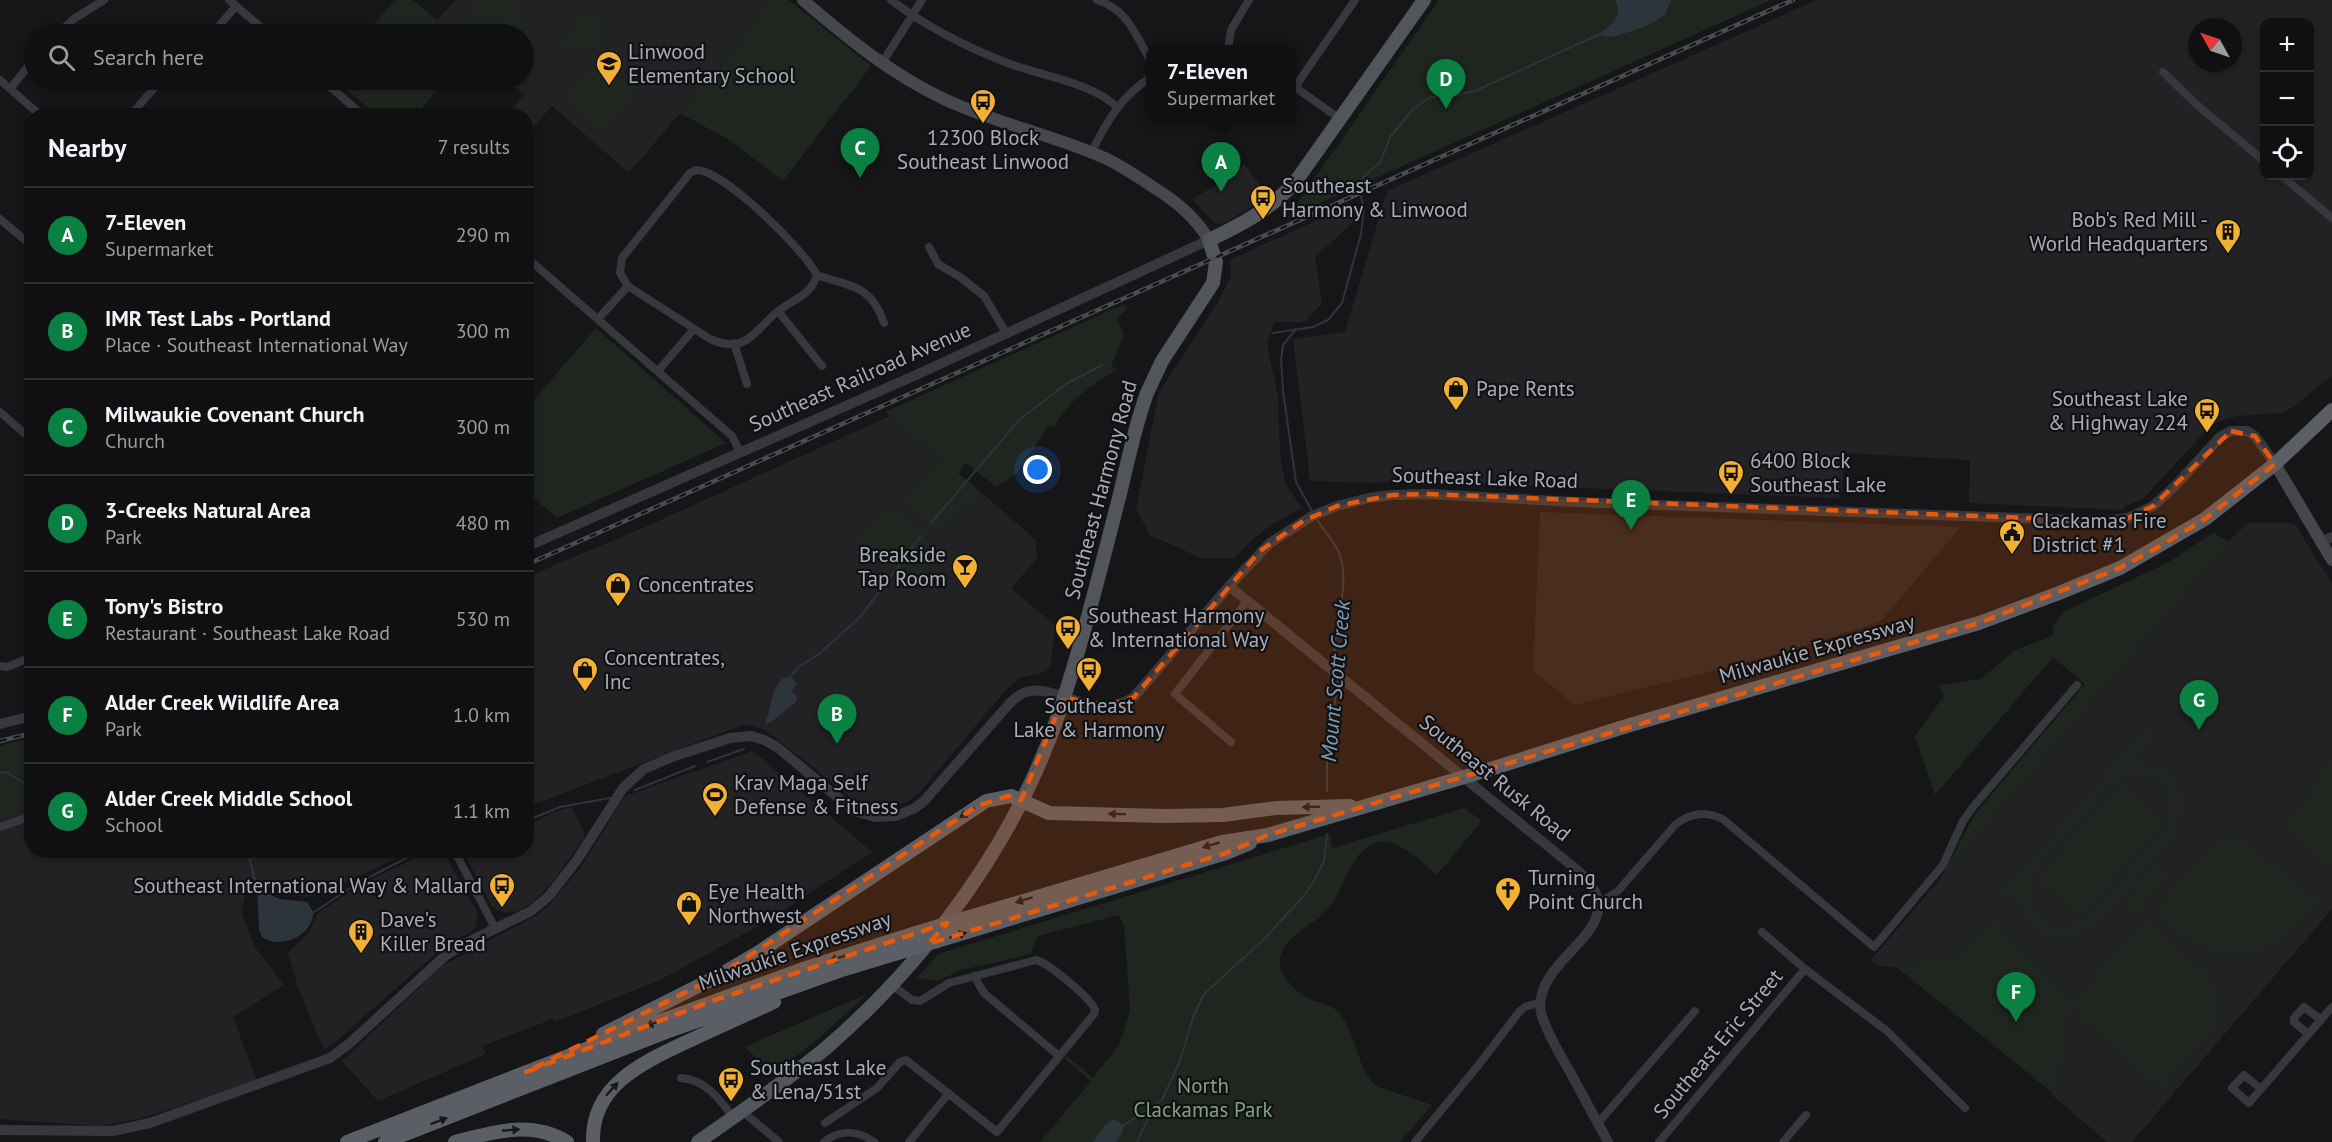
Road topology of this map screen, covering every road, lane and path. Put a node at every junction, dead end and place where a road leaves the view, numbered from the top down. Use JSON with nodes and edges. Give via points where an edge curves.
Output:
{"nodes":[{"id":1,"x":104,"y":0,"type":"edge"},
{"id":2,"x":803,"y":0,"type":"edge"},
{"id":3,"x":891,"y":0,"type":"edge"},
{"id":4,"x":922,"y":0,"type":"edge"},
{"id":5,"x":1097,"y":0,"type":"edge"},
{"id":6,"x":1249,"y":0,"type":"edge"},
{"id":7,"x":1355,"y":0,"type":"edge"},
{"id":8,"x":1424,"y":0,"type":"edge"},
{"id":9,"x":232,"y":3,"type":"edge"},
{"id":10,"x":912,"y":15,"type":"junction"},
{"id":11,"x":68,"y":24,"type":"edge"},
{"id":12,"x":218,"y":24,"type":"edge"},
{"id":13,"x":257,"y":24,"type":"edge"},
{"id":14,"x":1229,"y":45,"type":"edge"},
{"id":15,"x":1146,"y":53,"type":"edge"},
{"id":16,"x":882,"y":63,"type":"junction"},
{"id":17,"x":24,"y":71,"type":"edge"},
{"id":18,"x":2163,"y":72,"type":"dead end"},
{"id":19,"x":0,"y":80,"type":"edge"},
{"id":20,"x":1146,"y":81,"type":"edge"},
{"id":21,"x":1296,"y":82,"type":"edge"},
{"id":22,"x":10,"y":88,"type":"junction"},
{"id":23,"x":1296,"y":88,"type":"edge"},
{"id":24,"x":152,"y":90,"type":"edge"},
{"id":25,"x":332,"y":90,"type":"edge"},
{"id":26,"x":1117,"y":107,"type":"junction"},
{"id":27,"x":32,"y":108,"type":"edge"},
{"id":28,"x":137,"y":108,"type":"edge"},
{"id":29,"x":349,"y":108,"type":"edge"},
{"id":30,"x":1341,"y":119,"type":"junction"},
{"id":31,"x":1091,"y":153,"type":"junction"},
{"id":32,"x":2260,"y":157,"type":"edge"},
{"id":33,"x":2287,"y":180,"type":"edge"},
{"id":34,"x":2332,"y":218,"type":"edge"},
{"id":35,"x":0,"y":219,"type":"edge"},
{"id":36,"x":24,"y":239,"type":"edge"},
{"id":37,"x":1209,"y":240,"type":"junction"},
{"id":38,"x":929,"y":247,"type":"dead end"},
{"id":39,"x":534,"y":264,"type":"edge"},
{"id":40,"x":818,"y":275,"type":"junction"},
{"id":41,"x":628,"y":285,"type":"junction"},
{"id":42,"x":778,"y":311,"type":"junction"},
{"id":43,"x":598,"y":319,"type":"junction"},
{"id":44,"x":884,"y":323,"type":"dead end"},
{"id":45,"x":694,"y":329,"type":"junction"},
{"id":46,"x":1006,"y":333,"type":"junction"},
{"id":47,"x":734,"y":343,"type":"junction"},
{"id":48,"x":822,"y":366,"type":"dead end"},
{"id":49,"x":658,"y":371,"type":"junction"},
{"id":50,"x":747,"y":384,"type":"dead end"},
{"id":51,"x":2332,"y":410,"type":"edge"},
{"id":52,"x":0,"y":412,"type":"edge"},
{"id":53,"x":24,"y":433,"type":"edge"},
{"id":54,"x":740,"y":452,"type":"junction"},
{"id":55,"x":2275,"y":464,"type":"junction"},
{"id":56,"x":2326,"y":539,"type":"edge"},
{"id":57,"x":534,"y":543,"type":"edge"},
{"id":58,"x":2332,"y":560,"type":"edge"},
{"id":59,"x":1229,"y":586,"type":"junction"},
{"id":60,"x":1248,"y":600,"type":"junction"},
{"id":61,"x":24,"y":660,"type":"edge"},
{"id":62,"x":0,"y":666,"type":"edge"},
{"id":63,"x":2077,"y":685,"type":"dead end"},
{"id":64,"x":1064,"y":697,"type":"junction"},
{"id":65,"x":24,"y":718,"type":"edge"},
{"id":66,"x":0,"y":724,"type":"edge"},
{"id":67,"x":1231,"y":742,"type":"dead end"},
{"id":68,"x":1463,"y":778,"type":"junction"},
{"id":69,"x":1020,"y":800,"type":"junction"},
{"id":70,"x":1370,"y":805,"type":"junction"},
{"id":71,"x":24,"y":819,"type":"edge"},
{"id":72,"x":0,"y":827,"type":"edge"},
{"id":73,"x":1268,"y":835,"type":"junction"},
{"id":74,"x":458,"y":858,"type":"edge"},
{"id":75,"x":1598,"y":904,"type":"junction"},
{"id":76,"x":495,"y":928,"type":"junction"},
{"id":77,"x":1762,"y":932,"type":"dead end"},
{"id":78,"x":845,"y":969,"type":"junction"},
{"id":79,"x":1805,"y":969,"type":"junction"},
{"id":80,"x":974,"y":976,"type":"junction"},
{"id":81,"x":895,"y":981,"type":"junction"},
{"id":82,"x":1540,"y":1002,"type":"junction"},
{"id":83,"x":2332,"y":1007,"type":"edge"},
{"id":84,"x":1695,"y":1011,"type":"dead end"},
{"id":85,"x":2321,"y":1020,"type":"junction"},
{"id":86,"x":2308,"y":1034,"type":"junction"},
{"id":87,"x":1059,"y":1056,"type":"junction"},
{"id":88,"x":526,"y":1072,"type":"junction"},
{"id":89,"x":681,"y":1078,"type":"dead end"},
{"id":90,"x":2261,"y":1089,"type":"dead end"},
{"id":91,"x":949,"y":1093,"type":"junction"},
{"id":92,"x":1965,"y":1108,"type":"dead end"},
{"id":93,"x":738,"y":1114,"type":"junction"},
{"id":94,"x":1806,"y":1115,"type":"dead end"},
{"id":95,"x":825,"y":1123,"type":"dead end"},
{"id":96,"x":1598,"y":1123,"type":"junction"},
{"id":97,"x":0,"y":1130,"type":"edge"},
{"id":98,"x":347,"y":1142,"type":"edge"},
{"id":99,"x":385,"y":1142,"type":"edge"},
{"id":100,"x":454,"y":1142,"type":"edge"},
{"id":101,"x":567,"y":1142,"type":"edge"},
{"id":102,"x":593,"y":1142,"type":"edge"},
{"id":103,"x":698,"y":1142,"type":"edge"},
{"id":104,"x":779,"y":1142,"type":"edge"},
{"id":105,"x":824,"y":1142,"type":"edge"},
{"id":106,"x":874,"y":1142,"type":"edge"},
{"id":107,"x":909,"y":1142,"type":"edge"},
{"id":108,"x":1415,"y":1142,"type":"edge"},
{"id":109,"x":1608,"y":1142,"type":"edge"},
{"id":110,"x":1659,"y":1142,"type":"edge"},
{"id":111,"x":1784,"y":1142,"type":"edge"}],
"edges":[{"from":1,"to":11,"type":"street"},
{"from":2,"to":16,"type":"main road"},
{"from":3,"to":10,"type":"street"},
{"from":4,"to":10,"type":"street"},
{"from":5,"to":15,"type":"street","via":[[1119,10]]},
{"from":6,"to":14,"type":"street","via":[[1231,30]]},
{"from":7,"to":21,"type":"street"},
{"from":8,"to":30,"type":"main road"},
{"from":9,"to":12,"type":"street"},
{"from":9,"to":13,"type":"street"},
{"from":10,"to":16,"type":"street"},
{"from":10,"to":26,"type":"street","via":[[963,44],[1094,92]]},
{"from":16,"to":31,"type":"main road","via":[[966,109]]},
{"from":17,"to":22,"type":"street"},
{"from":18,"to":32,"type":"street"},
{"from":19,"to":22,"type":"street"},
{"from":20,"to":26,"type":"street"},
{"from":22,"to":27,"type":"street"},
{"from":23,"to":30,"type":"street"},
{"from":24,"to":28,"type":"street"},
{"from":25,"to":29,"type":"street"},
{"from":26,"to":31,"type":"street"},
{"from":30,"to":37,"type":"main road","via":[[1308,166],[1277,200],[1241,225]]},
{"from":31,"to":37,"type":"main road","via":[[1117,164],[1173,200]]},
{"from":33,"to":34,"type":"street"},
{"from":35,"to":36,"type":"street"},
{"from":37,"to":46,"type":"street","name":"Southeast Railroad Avenue"},
{"from":37,"to":64,"type":"main road","name":"Southeast Harmony Road","via":[[1216,262],[1213,283],[1162,361],[1147,393]]},
{"from":38,"to":46,"type":"street","via":[[938,264],[984,297]]},
{"from":39,"to":43,"type":"street"},
{"from":40,"to":41,"type":"street","via":[[740,192],[703,170],[696,170],[622,258],[620,273]]},
{"from":40,"to":42,"type":"street","via":[[806,294]]},
{"from":40,"to":44,"type":"street","via":[[862,291],[873,299]]},
{"from":41,"to":43,"type":"street"},
{"from":41,"to":45,"type":"street"},
{"from":42,"to":47,"type":"street","via":[[755,335]]},
{"from":42,"to":48,"type":"street"},
{"from":43,"to":49,"type":"street"},
{"from":45,"to":47,"type":"street","via":[[716,341]]},
{"from":45,"to":49,"type":"street"},
{"from":46,"to":54,"type":"street","name":"Southeast Railroad Avenue"},
{"from":47,"to":50,"type":"street"},
{"from":49,"to":54,"type":"street","via":[[732,436]]},
{"from":51,"to":55,"type":"highway","name":"Milwaukie Expressway"},
{"from":52,"to":53,"type":"street"},
{"from":54,"to":57,"type":"street","name":"Southeast Railroad Avenue"},
{"from":55,"to":56,"type":"main road"},
{"from":55,"to":59,"type":"street","name":"Southeast Lake Road","via":[[2255,436],[2247,431],[2231,431],[2220,437],[2152,506],[2128,518],[2104,521],[1392,495],[1337,506],[1303,521],[1260,551]]},
{"from":55,"to":68,"type":"highway","name":"Milwaukie Expressway","via":[[2175,538],[2120,568],[2059,593],[1979,623]]},
{"from":56,"to":58,"type":"main road"},
{"from":59,"to":60,"type":"street","name":"Southeast Rusk Road"},
{"from":59,"to":64,"type":"street","name":"Southeast Lake Road","via":[[1134,697],[1106,707]]},
{"from":60,"to":67,"type":"street","via":[[1175,694]]},
{"from":60,"to":68,"type":"street","name":"Southeast Rusk Road"},
{"from":61,"to":62,"type":"street"},
{"from":63,"to":75,"type":"street","via":[[1973,807],[1943,865],[1874,947],[1714,814],[1683,818],[1618,891]]},
{"from":64,"to":69,"type":"main road"},
{"from":64,"to":76,"type":"street","name":"Southeast Lake Road","via":[[1037,689],[1020,694],[924,801],[896,816],[875,817],[854,811],[777,747],[759,738],[730,738],[665,760],[644,769],[627,784],[549,896]]},
{"from":65,"to":66,"type":"street"},
{"from":68,"to":70,"type":"highway","name":"Milwaukie Expressway"},
{"from":68,"to":75,"type":"street","name":"Southeast Rusk Road","via":[[1585,877],[1595,890]]},
{"from":70,"to":69,"type":"highway","one_way":true,"via":[[1164,816],[1049,813]]},
{"from":69,"to":81,"type":"main road","via":[[963,898]]},
{"from":69,"to":88,"type":"highway","one_way":true,"via":[[1008,796],[977,806],[720,975]]},
{"from":70,"to":73,"type":"highway","name":"Milwaukie Expressway"},
{"from":71,"to":72,"type":"street"},
{"from":78,"to":73,"type":"highway","name":"Milwaukie Expressway","one_way":true,"via":[[1226,853]]},
{"from":73,"to":88,"type":"highway","name":"Milwaukie Expressway","one_way":true,"via":[[1222,842],[916,933],[712,1001]]},
{"from":74,"to":76,"type":"street"},
{"from":75,"to":82,"type":"street","via":[[1592,926],[1550,978]]},
{"from":76,"to":97,"type":"street","name":"Southeast Lake Road","via":[[445,956],[344,1049],[319,1064],[121,1131]]},
{"from":77,"to":79,"type":"street"},
{"from":99,"to":78,"type":"highway","name":"Milwaukie Expressway","one_way":true,"via":[[666,1032]]},
{"from":102,"to":78,"type":"highway","one_way":true,"via":[[592,1129],[599,1106],[637,1068]]},
{"from":79,"to":92,"type":"street","via":[[1887,1031]]},
{"from":79,"to":110,"type":"street","name":"Southeast Eric Street"},
{"from":80,"to":81,"type":"street","via":[[949,983],[920,1001],[912,1000]]},
{"from":80,"to":87,"type":"street","via":[[984,993]]},
{"from":80,"to":87,"type":"street","via":[[1040,960],[1092,1003],[1094,1014]]},
{"from":81,"to":93,"type":"main road","via":[[827,1047]]},
{"from":82,"to":96,"type":"street","via":[[1549,1032]]},
{"from":82,"to":108,"type":"street","via":[[1519,1012]]},
{"from":83,"to":85,"type":"street"},
{"from":84,"to":96,"type":"street"},
{"from":85,"to":86,"type":"street"},
{"from":85,"to":86,"type":"street","via":[[2304,1007],[2294,1022]]},
{"from":86,"to":90,"type":"street"},
{"from":87,"to":91,"type":"street","via":[[997,1132]]},
{"from":88,"to":98,"type":"highway","name":"Milwaukie Expressway"},
{"from":89,"to":93,"type":"street","via":[[701,1084]]},
{"from":91,"to":95,"type":"street","via":[[902,1060],[877,1088]]},
{"from":91,"to":107,"type":"street"},
{"from":93,"to":103,"type":"main road"},
{"from":93,"to":104,"type":"street"},
{"from":94,"to":111,"type":"street"},
{"from":96,"to":109,"type":"street"},
{"from":100,"to":101,"type":"highway","one_way":true,"via":[[518,1128],[547,1132]]},
{"from":105,"to":106,"type":"street","via":[[848,1132],[859,1132]]}]}
